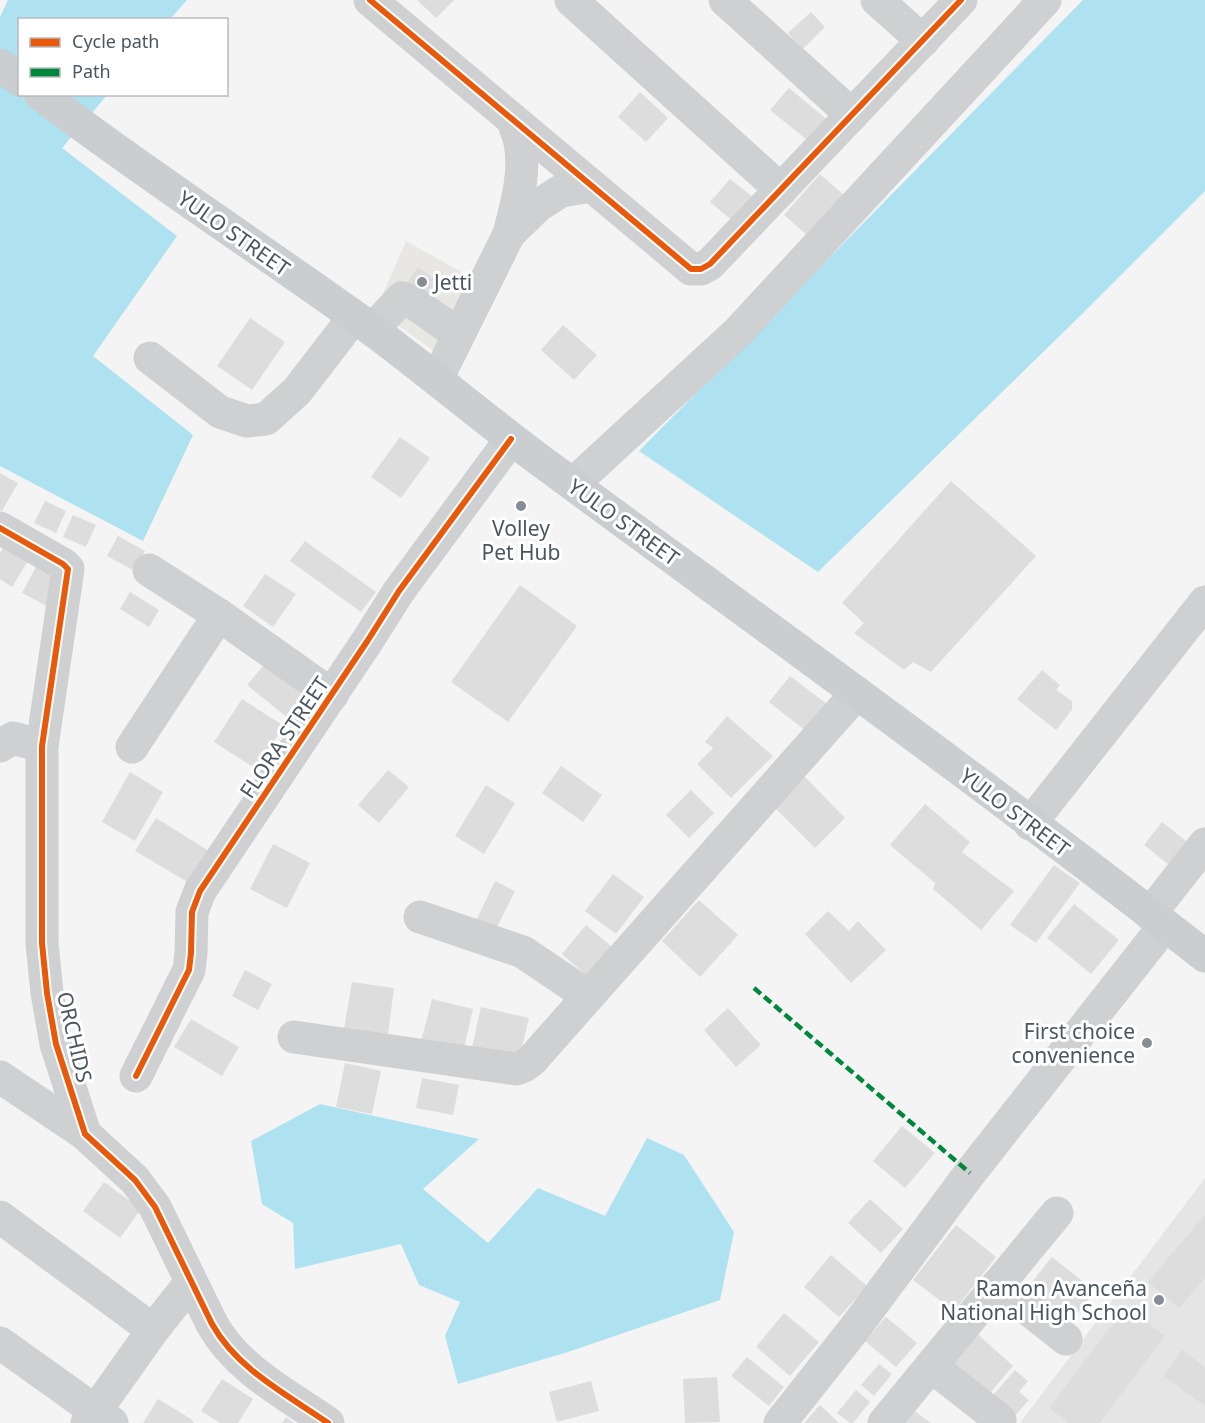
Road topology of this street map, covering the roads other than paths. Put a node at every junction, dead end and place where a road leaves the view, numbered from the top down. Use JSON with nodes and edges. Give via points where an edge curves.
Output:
{"nodes":[{"id":1,"x":370,"y":0,"type":"edge"},
{"id":2,"x":571,"y":0,"type":"edge"},
{"id":3,"x":725,"y":0,"type":"edge"},
{"id":4,"x":877,"y":0,"type":"edge"},
{"id":5,"x":961,"y":0,"type":"edge"},
{"id":6,"x":1045,"y":0,"type":"edge"},
{"id":7,"x":923,"y":40,"type":"junction"},
{"id":8,"x":0,"y":65,"type":"edge"},
{"id":9,"x":18,"y":78,"type":"edge"},
{"id":10,"x":42,"y":96,"type":"edge"},
{"id":11,"x":852,"y":115,"type":"junction"},
{"id":12,"x":513,"y":120,"type":"junction"},
{"id":13,"x":592,"y":186,"type":"junction"},
{"id":14,"x":781,"y":190,"type":"junction"},
{"id":15,"x":509,"y":234,"type":"junction"},
{"id":16,"x":363,"y":324,"type":"junction"},
{"id":17,"x":458,"y":334,"type":"junction"},
{"id":18,"x":150,"y":358,"type":"dead end"},
{"id":19,"x":437,"y":379,"type":"junction"},
{"id":20,"x":511,"y":439,"type":"junction"},
{"id":21,"x":573,"y":484,"type":"junction"},
{"id":22,"x":0,"y":528,"type":"edge"},
{"id":23,"x":149,"y":570,"type":"dead end"},
{"id":24,"x":1205,"y":602,"type":"edge"},
{"id":25,"x":219,"y":615,"type":"junction"},
{"id":26,"x":857,"y":693,"type":"junction"},
{"id":27,"x":332,"y":695,"type":"junction"},
{"id":28,"x":0,"y":746,"type":"edge"},
{"id":29,"x":42,"y":746,"type":"junction"},
{"id":30,"x":132,"y":747,"type":"dead end"},
{"id":31,"x":1030,"y":824,"type":"junction"},
{"id":32,"x":1205,"y":844,"type":"edge"},
{"id":33,"x":420,"y":917,"type":"dead end"},
{"id":34,"x":1158,"y":920,"type":"junction"},
{"id":35,"x":1205,"y":956,"type":"edge"},
{"id":36,"x":588,"y":996,"type":"junction"},
{"id":37,"x":294,"y":1037,"type":"dead end"},
{"id":38,"x":136,"y":1076,"type":"dead end"},
{"id":39,"x":0,"y":1077,"type":"edge"},
{"id":40,"x":85,"y":1134,"type":"junction"},
{"id":41,"x":1056,"y":1214,"type":"dead end"},
{"id":42,"x":0,"y":1217,"type":"edge"},
{"id":43,"x":191,"y":1282,"type":"junction"},
{"id":44,"x":997,"y":1285,"type":"junction"},
{"id":45,"x":153,"y":1330,"type":"junction"},
{"id":46,"x":1066,"y":1339,"type":"dead end"},
{"id":47,"x":0,"y":1343,"type":"edge"},
{"id":48,"x":931,"y":1366,"type":"junction"},
{"id":49,"x":98,"y":1419,"type":"edge"},
{"id":50,"x":1000,"y":1420,"type":"dead end"},
{"id":51,"x":328,"y":1423,"type":"edge"},
{"id":52,"x":780,"y":1423,"type":"edge"},
{"id":53,"x":884,"y":1423,"type":"edge"}],
"edges":[{"from":1,"to":12,"type":"street"},
{"from":2,"to":14,"type":"street"},
{"from":3,"to":11,"type":"street"},
{"from":4,"to":7,"type":"street"},
{"from":5,"to":7,"type":"street"},
{"from":6,"to":21,"type":"street","via":[[738,332]]},
{"from":7,"to":11,"type":"street"},
{"from":8,"to":9,"type":"main road"},
{"from":10,"to":16,"type":"main road","name":"YULO STREET"},
{"from":11,"to":14,"type":"street"},
{"from":12,"to":13,"type":"street"},
{"from":12,"to":15,"type":"street","via":[[521,162]]},
{"from":13,"to":14,"type":"street","via":[[691,269],[710,264]]},
{"from":13,"to":15,"type":"street","via":[[561,191],[539,205]]},
{"from":15,"to":17,"type":"street"},
{"from":16,"to":17,"type":"street","via":[[402,298]]},
{"from":16,"to":18,"type":"street","via":[[266,419],[247,421],[220,412]]},
{"from":16,"to":19,"type":"main road","name":"YULO STREET"},
{"from":17,"to":19,"type":"street"},
{"from":19,"to":20,"type":"main road","name":"YULO STREET"},
{"from":20,"to":21,"type":"main road","name":"YULO STREET"},
{"from":20,"to":27,"type":"street","name":"FLORA STREET","via":[[399,591]]},
{"from":21,"to":26,"type":"main road","name":"YULO STREET"},
{"from":22,"to":29,"type":"street","name":"ORCHIDS","via":[[68,569]]},
{"from":23,"to":25,"type":"street"},
{"from":24,"to":31,"type":"street"},
{"from":25,"to":27,"type":"street"},
{"from":25,"to":30,"type":"street"},
{"from":26,"to":31,"type":"main road","name":"YULO STREET"},
{"from":26,"to":36,"type":"street"},
{"from":27,"to":38,"type":"street","name":"FLORA STREET","via":[[200,891],[192,912],[189,970]]},
{"from":28,"to":29,"type":"street","via":[[13,738]]},
{"from":29,"to":40,"type":"street","name":"ORCHIDS","via":[[42,943],[47,993],[56,1044]]},
{"from":31,"to":34,"type":"main road","name":"YULO STREET"},
{"from":32,"to":34,"type":"street"},
{"from":33,"to":36,"type":"street","via":[[523,952]]},
{"from":34,"to":35,"type":"main road","name":"YULO STREET"},
{"from":34,"to":52,"type":"street"},
{"from":36,"to":37,"type":"street","via":[[532,1060],[516,1069]]},
{"from":39,"to":40,"type":"street"},
{"from":40,"to":43,"type":"street","name":"ORCHIDS","via":[[135,1180],[155,1207]]},
{"from":41,"to":44,"type":"street"},
{"from":42,"to":45,"type":"street"},
{"from":43,"to":45,"type":"street"},
{"from":43,"to":51,"type":"street","name":"ORCHIDS","via":[[232,1353]]},
{"from":44,"to":46,"type":"street"},
{"from":44,"to":48,"type":"street"},
{"from":45,"to":49,"type":"street"},
{"from":47,"to":49,"type":"street"},
{"from":48,"to":50,"type":"street"},
{"from":48,"to":53,"type":"street"}]}
